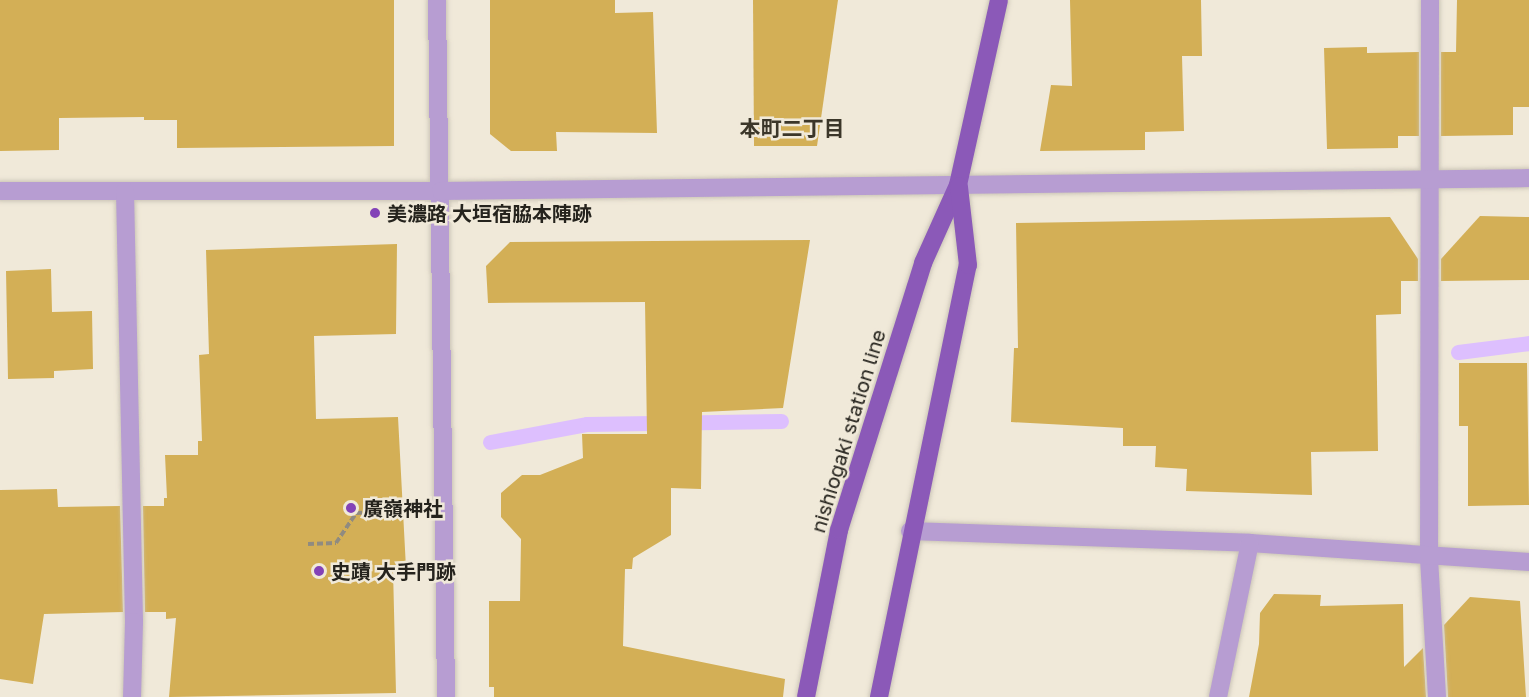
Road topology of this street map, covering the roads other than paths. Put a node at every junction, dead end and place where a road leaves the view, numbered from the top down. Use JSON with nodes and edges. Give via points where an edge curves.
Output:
{"nodes":[{"id":1,"x":437,"y":0,"type":"edge"},
{"id":2,"x":999,"y":0,"type":"edge"},
{"id":3,"x":1430,"y":0,"type":"edge"},
{"id":4,"x":1529,"y":178,"type":"edge"},
{"id":5,"x":1427,"y":179,"type":"junction"},
{"id":6,"x":958,"y":185,"type":"junction"},
{"id":7,"x":0,"y":191,"type":"edge"},
{"id":8,"x":125,"y":191,"type":"junction"},
{"id":9,"x":441,"y":191,"type":"junction"},
{"id":10,"x":910,"y":531,"type":"junction"},
{"id":11,"x":1250,"y":543,"type":"junction"},
{"id":12,"x":1429,"y":558,"type":"junction"},
{"id":13,"x":1529,"y":562,"type":"edge"},
{"id":14,"x":132,"y":697,"type":"edge"},
{"id":15,"x":446,"y":697,"type":"edge"},
{"id":16,"x":806,"y":697,"type":"edge"},
{"id":17,"x":879,"y":697,"type":"edge"},
{"id":18,"x":1218,"y":697,"type":"edge"},
{"id":19,"x":1437,"y":697,"type":"edge"}],
"edges":[{"from":1,"to":9,"type":"street"},
{"from":2,"to":6,"type":"main road","name":"nishiogaki station line"},
{"from":3,"to":5,"type":"street"},
{"from":4,"to":5,"type":"street"},
{"from":5,"to":6,"type":"street"},
{"from":5,"to":12,"type":"street"},
{"from":6,"to":9,"type":"street"},
{"from":6,"to":10,"type":"main road","name":"nishiogaki station line","via":[[968,265]]},
{"from":6,"to":16,"type":"main road","name":"nishiogaki station line","via":[[923,263],[839,530]]},
{"from":7,"to":8,"type":"street"},
{"from":8,"to":9,"type":"street"},
{"from":8,"to":14,"type":"street","via":[[134,622]]},
{"from":9,"to":15,"type":"street"},
{"from":10,"to":11,"type":"street"},
{"from":10,"to":17,"type":"main road","name":"nishiogaki station line"},
{"from":11,"to":12,"type":"street"},
{"from":11,"to":18,"type":"street"},
{"from":12,"to":13,"type":"street"},
{"from":12,"to":19,"type":"street"}]}
